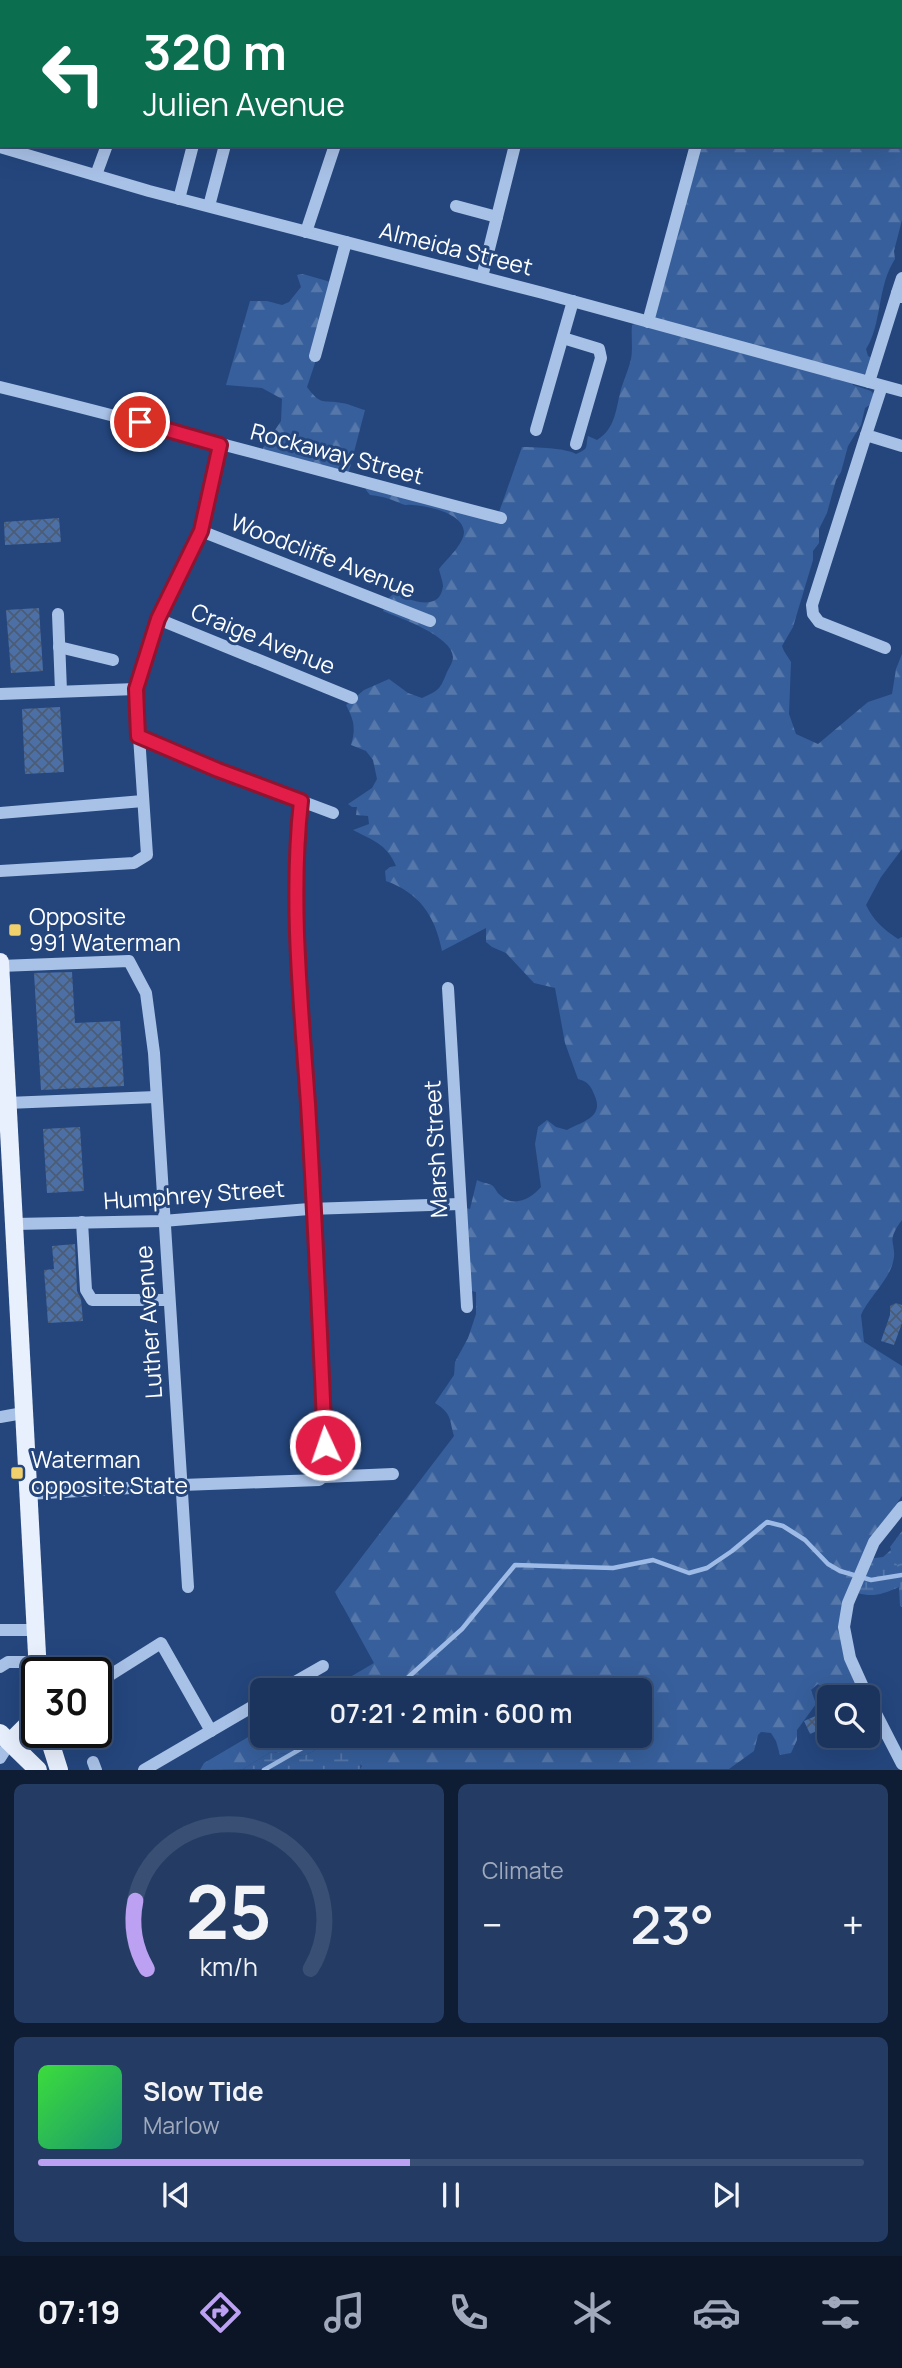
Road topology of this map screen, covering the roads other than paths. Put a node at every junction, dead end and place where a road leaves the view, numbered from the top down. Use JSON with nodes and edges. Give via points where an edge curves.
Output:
{"nodes":[{"id":1,"x":0,"y":147,"type":"edge"},
{"id":2,"x":46,"y":147,"type":"edge"},
{"id":3,"x":106,"y":147,"type":"edge"},
{"id":4,"x":192,"y":147,"type":"edge"},
{"id":5,"x":224,"y":147,"type":"edge"},
{"id":6,"x":334,"y":147,"type":"edge"},
{"id":7,"x":514,"y":147,"type":"edge"},
{"id":8,"x":695,"y":147,"type":"edge"},
{"id":9,"x":43,"y":159,"type":"junction"},
{"id":10,"x":96,"y":175,"type":"junction"},
{"id":11,"x":179,"y":199,"type":"junction"},
{"id":12,"x":209,"y":206,"type":"junction"},
{"id":13,"x":456,"y":206,"type":"dead end"},
{"id":14,"x":497,"y":217,"type":"junction"},
{"id":15,"x":306,"y":232,"type":"junction"},
{"id":16,"x":346,"y":242,"type":"junction"},
{"id":17,"x":482,"y":277,"type":"junction"},
{"id":18,"x":902,"y":278,"type":"edge"},
{"id":19,"x":900,"y":295,"type":"edge"},
{"id":20,"x":573,"y":301,"type":"junction"},
{"id":21,"x":648,"y":322,"type":"junction"},
{"id":22,"x":563,"y":338,"type":"junction"},
{"id":23,"x":315,"y":356,"type":"dead end"},
{"id":24,"x":876,"y":384,"type":"junction"},
{"id":25,"x":0,"y":387,"type":"edge"},
{"id":26,"x":902,"y":391,"type":"edge"},
{"id":27,"x":536,"y":430,"type":"dead end"},
{"id":28,"x":866,"y":435,"type":"junction"},
{"id":29,"x":576,"y":444,"type":"dead end"},
{"id":30,"x":220,"y":445,"type":"junction"},
{"id":31,"x":902,"y":446,"type":"edge"},
{"id":32,"x":501,"y":518,"type":"dead end"},
{"id":33,"x":201,"y":531,"type":"junction"},
{"id":34,"x":58,"y":614,"type":"dead end"},
{"id":35,"x":158,"y":619,"type":"junction"},
{"id":36,"x":430,"y":621,"type":"dead end"},
{"id":37,"x":59,"y":647,"type":"junction"},
{"id":38,"x":885,"y":648,"type":"dead end"},
{"id":39,"x":113,"y":660,"type":"dead end"},
{"id":40,"x":136,"y":689,"type":"junction"},
{"id":41,"x":61,"y":691,"type":"junction"},
{"id":42,"x":0,"y":694,"type":"edge"},
{"id":43,"x":352,"y":698,"type":"dead end"},
{"id":44,"x":138,"y":736,"type":"junction"},
{"id":45,"x":143,"y":801,"type":"junction"},
{"id":46,"x":301,"y":801,"type":"junction"},
{"id":47,"x":0,"y":813,"type":"edge"},
{"id":48,"x":332,"y":813,"type":"dead end"},
{"id":49,"x":0,"y":871,"type":"edge"},
{"id":50,"x":0,"y":964,"type":"edge"},
{"id":51,"x":448,"y":988,"type":"dead end"},
{"id":52,"x":156,"y":1097,"type":"junction"},
{"id":53,"x":7,"y":1103,"type":"junction"},
{"id":54,"x":6,"y":1184,"type":"edge"},
{"id":55,"x":460,"y":1204,"type":"junction"},
{"id":56,"x":314,"y":1209,"type":"junction"},
{"id":57,"x":163,"y":1221,"type":"junction"},
{"id":58,"x":82,"y":1223,"type":"junction"},
{"id":59,"x":14,"y":1224,"type":"junction"},
{"id":60,"x":168,"y":1300,"type":"junction"},
{"id":61,"x":467,"y":1307,"type":"dead end"},
{"id":62,"x":23,"y":1413,"type":"junction"},
{"id":63,"x":0,"y":1417,"type":"edge"},
{"id":64,"x":393,"y":1474,"type":"dead end"},
{"id":65,"x":323,"y":1477,"type":"junction"},
{"id":66,"x":182,"y":1485,"type":"junction"},
{"id":67,"x":28,"y":1494,"type":"junction"},
{"id":68,"x":902,"y":1507,"type":"edge"},
{"id":69,"x":188,"y":1587,"type":"dead end"},
{"id":70,"x":0,"y":1629,"type":"edge"},
{"id":71,"x":36,"y":1630,"type":"junction"},
{"id":72,"x":37,"y":1657,"type":"edge"},
{"id":73,"x":21,"y":1664,"type":"edge"},
{"id":74,"x":323,"y":1666,"type":"dead end"},
{"id":75,"x":0,"y":1667,"type":"edge"},
{"id":76,"x":112,"y":1674,"type":"edge"},
{"id":77,"x":302,"y":1678,"type":"edge"},
{"id":78,"x":862,"y":1685,"type":"edge"},
{"id":79,"x":250,"y":1708,"type":"edge"},
{"id":80,"x":880,"y":1721,"type":"edge"},
{"id":81,"x":21,"y":1730,"type":"edge"},
{"id":82,"x":211,"y":1731,"type":"junction"},
{"id":83,"x":2,"y":1745,"type":"edge"},
{"id":84,"x":52,"y":1748,"type":"edge"},
{"id":85,"x":902,"y":1764,"type":"edge"},
{"id":86,"x":38,"y":1769,"type":"edge"},
{"id":87,"x":59,"y":1769,"type":"edge"},
{"id":88,"x":144,"y":1769,"type":"edge"}],
"edges":[{"from":1,"to":9,"type":"street","name":"Almeida Street"},
{"from":2,"to":9,"type":"street"},
{"from":3,"to":10,"type":"street"},
{"from":4,"to":11,"type":"street"},
{"from":5,"to":12,"type":"street"},
{"from":6,"to":15,"type":"street"},
{"from":7,"to":14,"type":"street"},
{"from":8,"to":21,"type":"street"},
{"from":9,"to":10,"type":"street","name":"Almeida Street"},
{"from":10,"to":11,"type":"street","name":"Almeida Street"},
{"from":11,"to":12,"type":"street","name":"Almeida Street"},
{"from":12,"to":15,"type":"street","name":"Almeida Street"},
{"from":13,"to":14,"type":"street"},
{"from":14,"to":17,"type":"street"},
{"from":15,"to":16,"type":"street","name":"Almeida Street"},
{"from":16,"to":17,"type":"street","name":"Almeida Street"},
{"from":16,"to":23,"type":"street"},
{"from":17,"to":20,"type":"street","name":"Almeida Street"},
{"from":18,"to":19,"type":"street"},
{"from":19,"to":24,"type":"street"},
{"from":20,"to":21,"type":"street","name":"Almeida Street"},
{"from":20,"to":22,"type":"street"},
{"from":21,"to":24,"type":"street","name":"Almeida Street"},
{"from":22,"to":27,"type":"street"},
{"from":22,"to":29,"type":"street","via":[[592,345],[601,358]]},
{"from":24,"to":26,"type":"street","name":"Almeida Street"},
{"from":24,"to":28,"type":"street"},
{"from":25,"to":30,"type":"street","name":"Rockaway Street"},
{"from":28,"to":31,"type":"street"},
{"from":28,"to":38,"type":"street","via":[[812,605],[819,622]]},
{"from":30,"to":32,"type":"street","name":"Rockaway Street"},
{"from":30,"to":33,"type":"street"},
{"from":33,"to":35,"type":"street"},
{"from":33,"to":36,"type":"street","name":"Woodcliffe Avenue"},
{"from":34,"to":37,"type":"street"},
{"from":35,"to":40,"type":"street"},
{"from":35,"to":43,"type":"street","name":"Craige Avenue"},
{"from":37,"to":39,"type":"street"},
{"from":37,"to":41,"type":"street"},
{"from":40,"to":41,"type":"street"},
{"from":40,"to":44,"type":"street"},
{"from":41,"to":42,"type":"street"},
{"from":44,"to":45,"type":"street"},
{"from":44,"to":46,"type":"street"},
{"from":45,"to":47,"type":"street"},
{"from":45,"to":49,"type":"street","via":[[147,855],[142,860]]},
{"from":46,"to":48,"type":"street"},
{"from":46,"to":56,"type":"street","via":[[296,844],[299,970]]},
{"from":50,"to":52,"type":"street","name":"Luther Avenue","via":[[130,961],[146,993]]},
{"from":50,"to":53,"type":"main road"},
{"from":51,"to":55,"type":"street","name":"Marsh Street"},
{"from":52,"to":53,"type":"street"},
{"from":52,"to":57,"type":"street","name":"Luther Avenue"},
{"from":53,"to":54,"type":"main road"},
{"from":54,"to":59,"type":"main road"},
{"from":55,"to":56,"type":"street","name":"Humphrey Street"},
{"from":55,"to":61,"type":"street","name":"Marsh Street"},
{"from":56,"to":57,"type":"street","name":"Humphrey Street"},
{"from":56,"to":65,"type":"street","via":[[327,1471]]},
{"from":57,"to":58,"type":"street","name":"Humphrey Street"},
{"from":57,"to":60,"type":"street","name":"Luther Avenue"},
{"from":58,"to":59,"type":"street","name":"Humphrey Street"},
{"from":58,"to":60,"type":"street","via":[[86,1290],[92,1300]]},
{"from":59,"to":62,"type":"main road"},
{"from":60,"to":66,"type":"street","name":"Luther Avenue"},
{"from":62,"to":63,"type":"street"},
{"from":62,"to":67,"type":"main road"},
{"from":64,"to":65,"type":"street"},
{"from":65,"to":66,"type":"street"},
{"from":66,"to":67,"type":"street"},
{"from":66,"to":69,"type":"street","name":"Luther Avenue"},
{"from":67,"to":71,"type":"main road"},
{"from":68,"to":78,"type":"street","via":[[874,1542],[848,1602],[844,1628]]},
{"from":70,"to":71,"type":"street"},
{"from":71,"to":72,"type":"main road"},
{"from":73,"to":75,"type":"street","via":[[8,1662]]},
{"from":74,"to":77,"type":"street"},
{"from":76,"to":82,"type":"street","via":[[162,1643]]},
{"from":79,"to":82,"type":"street"},
{"from":80,"to":85,"type":"street"},
{"from":81,"to":83,"type":"main road"},
{"from":82,"to":88,"type":"street"},
{"from":83,"to":86,"type":"main road"},
{"from":84,"to":87,"type":"main road"}]}
